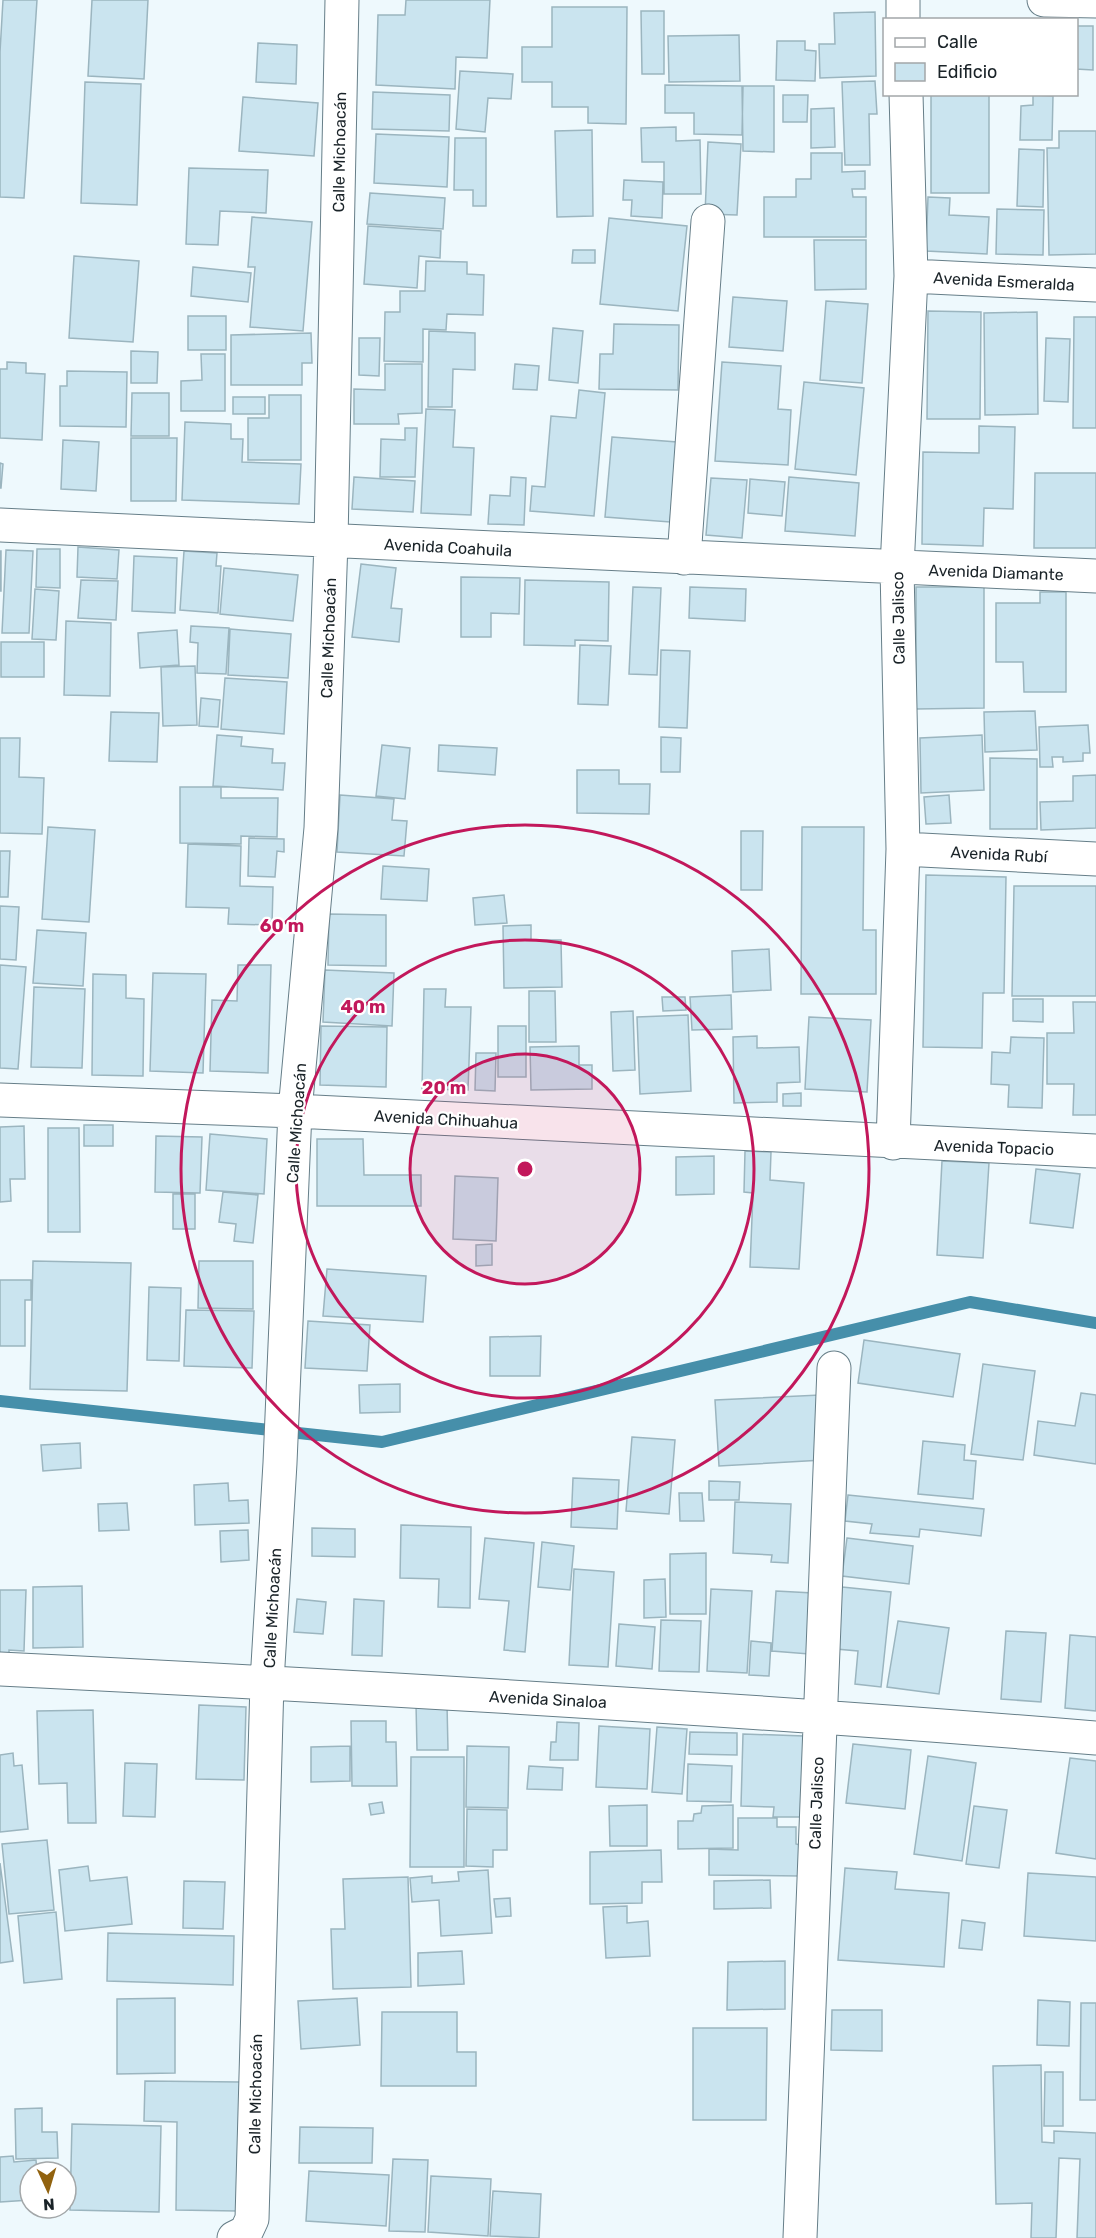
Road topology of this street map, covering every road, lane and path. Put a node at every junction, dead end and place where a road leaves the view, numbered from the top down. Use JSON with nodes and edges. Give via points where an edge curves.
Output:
{"nodes":[{"id":1,"x":342,"y":0,"type":"edge"},
{"id":2,"x":903,"y":0,"type":"edge"},
{"id":3,"x":1044,"y":0,"type":"edge"},
{"id":4,"x":1096,"y":1,"type":"edge"},
{"id":5,"x":903,"y":18,"type":"edge"},
{"id":6,"x":906,"y":96,"type":"edge"},
{"id":7,"x":708,"y":221,"type":"dead end"},
{"id":8,"x":911,"y":276,"type":"junction"},
{"id":9,"x":1096,"y":285,"type":"edge"},
{"id":10,"x":0,"y":525,"type":"edge"},
{"id":11,"x":331,"y":541,"type":"junction"},
{"id":12,"x":684,"y":558,"type":"junction"},
{"id":13,"x":897,"y":568,"type":"junction"},
{"id":14,"x":1096,"y":576,"type":"edge"},
{"id":15,"x":903,"y":849,"type":"junction"},
{"id":16,"x":1096,"y":860,"type":"edge"},
{"id":17,"x":0,"y":1100,"type":"edge"},
{"id":18,"x":295,"y":1111,"type":"junction"},
{"id":19,"x":893,"y":1143,"type":"junction"},
{"id":20,"x":1096,"y":1151,"type":"edge"},
{"id":21,"x":834,"y":1368,"type":"dead end"},
{"id":22,"x":0,"y":1669,"type":"edge"},
{"id":23,"x":267,"y":1682,"type":"junction"},
{"id":24,"x":820,"y":1715,"type":"junction"},
{"id":25,"x":1096,"y":1738,"type":"edge"},
{"id":26,"x":234,"y":2238,"type":"edge"},
{"id":27,"x":800,"y":2238,"type":"edge"}],
"edges":[{"from":1,"to":11,"type":"street","name":"Calle Michoacán"},
{"from":2,"to":5,"type":"street"},
{"from":3,"to":4,"type":"street"},
{"from":6,"to":8,"type":"street","name":"Calle Jalisco"},
{"from":7,"to":12,"type":"street"},
{"from":8,"to":9,"type":"street","name":"Avenida Esmeralda"},
{"from":8,"to":13,"type":"street","name":"Calle Jalisco"},
{"from":10,"to":11,"type":"street","name":"Avenida Coahuila"},
{"from":11,"to":12,"type":"street","name":"Avenida Coahuila"},
{"from":11,"to":18,"type":"street","name":"Calle Michoacán","via":[[321,828]]},
{"from":12,"to":13,"type":"street","name":"Avenida Coahuila"},
{"from":13,"to":14,"type":"street","name":"Avenida Diamante"},
{"from":13,"to":15,"type":"street","name":"Calle Jalisco"},
{"from":15,"to":16,"type":"street","name":"Avenida Rubí"},
{"from":15,"to":19,"type":"street","name":"Calle Jalisco"},
{"from":17,"to":18,"type":"street","name":"Avenida Chihuahua"},
{"from":18,"to":19,"type":"street","name":"Avenida Chihuahua"},
{"from":18,"to":23,"type":"street","name":"Calle Michoacán"},
{"from":19,"to":20,"type":"street","name":"Avenida Topacio"},
{"from":21,"to":24,"type":"street","name":"Calle Jalisco"},
{"from":22,"to":23,"type":"street","name":"Avenida Sinaloa"},
{"from":23,"to":24,"type":"street","name":"Avenida Sinaloa"},
{"from":23,"to":26,"type":"street","name":"Calle Michoacán","via":[[252,2219],[246,2232]]},
{"from":24,"to":25,"type":"street","name":"Avenida Sinaloa"},
{"from":24,"to":27,"type":"street","name":"Calle Jalisco"}]}
